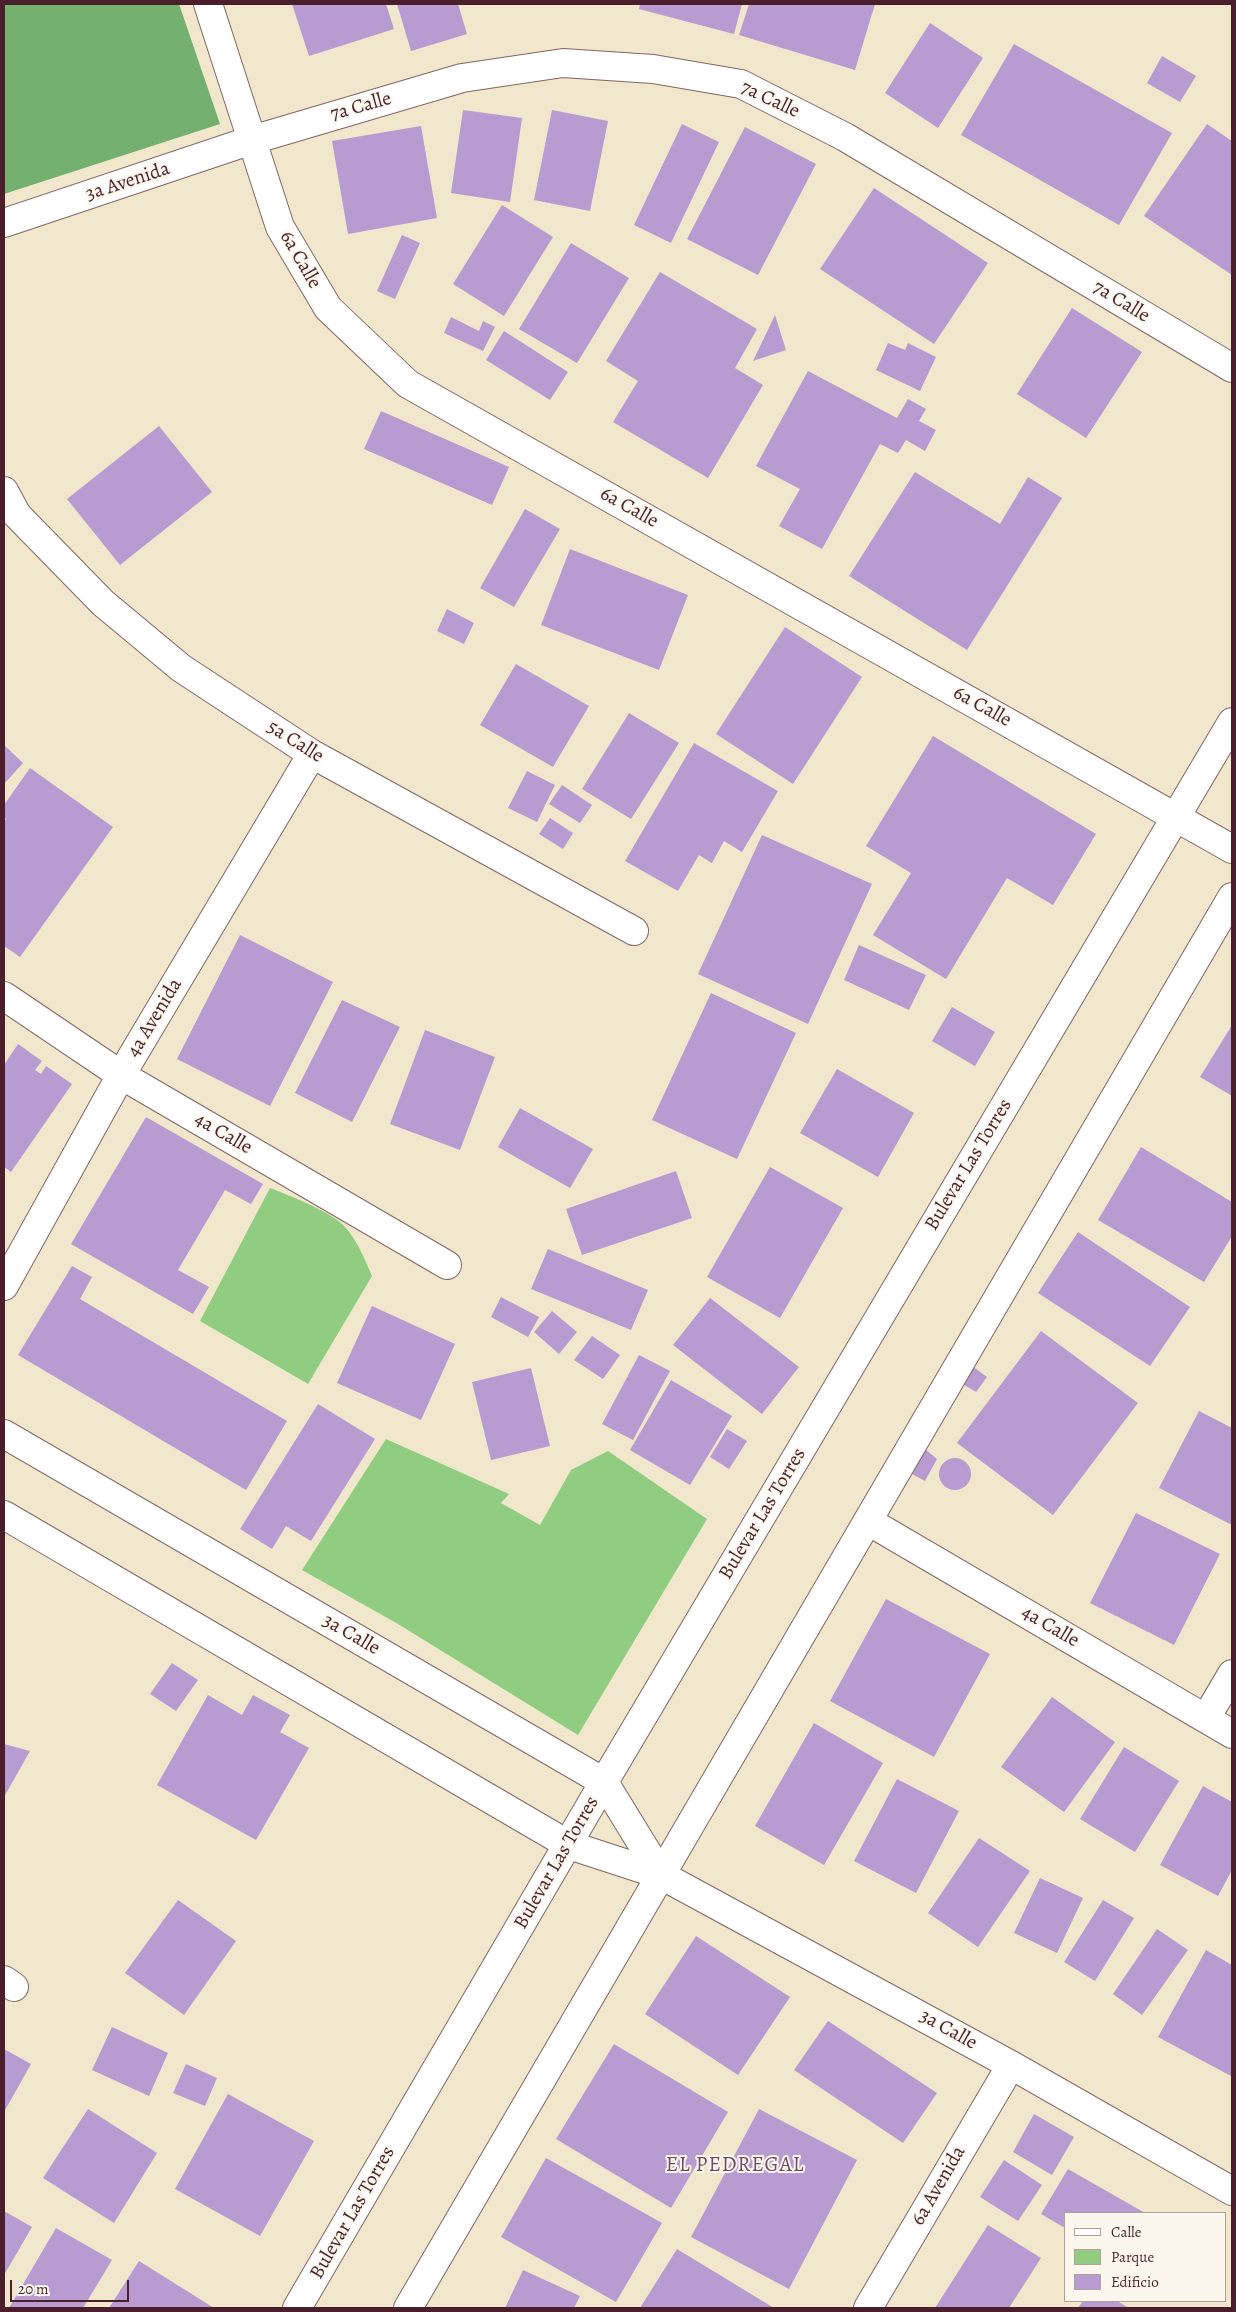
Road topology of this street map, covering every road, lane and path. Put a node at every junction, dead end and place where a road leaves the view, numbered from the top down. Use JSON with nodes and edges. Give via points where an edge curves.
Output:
{"nodes":[{"id":1,"x":208,"y":4,"type":"edge"},
{"id":2,"x":252,"y":140,"type":"junction"},
{"id":3,"x":4,"y":223,"type":"edge"},
{"id":4,"x":1232,"y":368,"type":"edge"},
{"id":5,"x":4,"y":491,"type":"edge"},
{"id":6,"x":1232,"y":722,"type":"edge"},
{"id":7,"x":312,"y":754,"type":"junction"},
{"id":8,"x":1176,"y":816,"type":"junction"},
{"id":9,"x":1232,"y":849,"type":"edge"},
{"id":10,"x":1232,"y":898,"type":"edge"},
{"id":11,"x":634,"y":931,"type":"dead end"},
{"id":12,"x":4,"y":996,"type":"edge"},
{"id":13,"x":121,"y":1075,"type":"junction"},
{"id":14,"x":447,"y":1265,"type":"dead end"},
{"id":15,"x":4,"y":1286,"type":"edge"},
{"id":16,"x":4,"y":1434,"type":"edge"},
{"id":17,"x":4,"y":1515,"type":"edge"},
{"id":18,"x":868,"y":1521,"type":"junction"},
{"id":19,"x":1232,"y":1674,"type":"edge"},
{"id":20,"x":1206,"y":1718,"type":"junction"},
{"id":21,"x":1232,"y":1734,"type":"edge"},
{"id":22,"x":604,"y":1782,"type":"junction"},
{"id":23,"x":569,"y":1845,"type":"junction"},
{"id":24,"x":661,"y":1874,"type":"junction"},
{"id":25,"x":1011,"y":2065,"type":"junction"},
{"id":26,"x":1232,"y":2191,"type":"edge"},
{"id":27,"x":297,"y":2308,"type":"edge"},
{"id":28,"x":408,"y":2308,"type":"edge"},
{"id":29,"x":868,"y":2308,"type":"edge"}],
"edges":[{"from":1,"to":2,"type":"street","name":"6a Calle"},
{"from":2,"to":3,"type":"street","name":"3a Avenida"},
{"from":2,"to":4,"type":"street","name":"7a Calle","via":[[462,78],[563,63],[654,69],[741,84],[845,137]]},
{"from":2,"to":8,"type":"street","name":"6a Calle","via":[[280,227],[328,308],[408,384]]},
{"from":5,"to":7,"type":"street","name":"5a Calle","via":[[17,515],[102,603],[181,668]]},
{"from":6,"to":8,"type":"street","name":"Bulevar Las Torres"},
{"from":7,"to":11,"type":"street","name":"5a Calle"},
{"from":7,"to":13,"type":"street","name":"4a Avenida"},
{"from":8,"to":9,"type":"street","name":"6a Calle"},
{"from":8,"to":22,"type":"street","name":"Bulevar Las Torres"},
{"from":10,"to":18,"type":"street"},
{"from":12,"to":13,"type":"street","name":"4a Calle"},
{"from":13,"to":14,"type":"street","name":"4a Calle"},
{"from":13,"to":15,"type":"street","name":"4a Avenida"},
{"from":16,"to":22,"type":"street","name":"3a Calle"},
{"from":17,"to":23,"type":"street","name":"3a Calle"},
{"from":18,"to":20,"type":"street","name":"4a Calle"},
{"from":18,"to":24,"type":"street"},
{"from":19,"to":20,"type":"street"},
{"from":20,"to":21,"type":"street","name":"4a Calle"},
{"from":22,"to":23,"type":"street","name":"Bulevar Las Torres"},
{"from":22,"to":24,"type":"street","name":"3a Calle"},
{"from":23,"to":24,"type":"street","name":"3a Calle"},
{"from":23,"to":27,"type":"street","name":"Bulevar Las Torres"},
{"from":24,"to":25,"type":"street","name":"3a Calle"},
{"from":24,"to":28,"type":"street"},
{"from":25,"to":26,"type":"street","name":"3a Calle"},
{"from":25,"to":29,"type":"street","name":"6a Avenida"}]}
